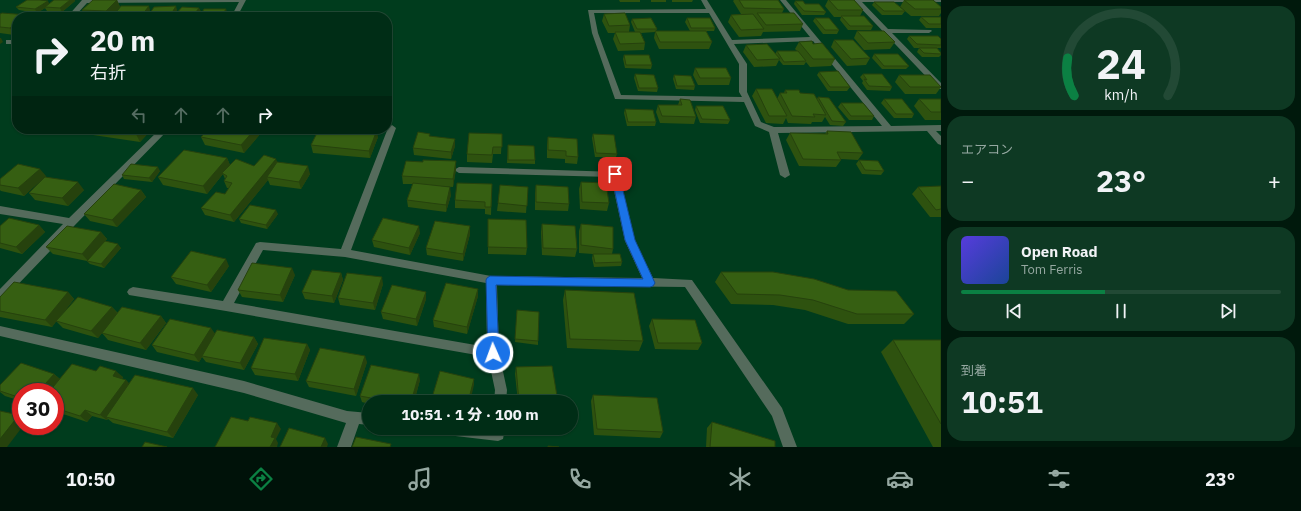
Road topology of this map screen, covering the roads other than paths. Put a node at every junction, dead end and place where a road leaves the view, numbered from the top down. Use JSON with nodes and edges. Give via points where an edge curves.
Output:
{"nodes":[{"id":1,"x":243,"y":0,"type":"edge"},
{"id":2,"x":704,"y":0,"type":"edge"},
{"id":3,"x":783,"y":0,"type":"edge"},
{"id":4,"x":856,"y":0,"type":"edge"},
{"id":5,"x":941,"y":0,"type":"edge"},
{"id":6,"x":86,"y":1,"type":"edge"},
{"id":7,"x":711,"y":11,"type":"junction"},
{"id":8,"x":75,"y":12,"type":"edge"},
{"id":9,"x":237,"y":12,"type":"edge"},
{"id":10,"x":929,"y":30,"type":"edge"},
{"id":11,"x":886,"y":31,"type":"junction"},
{"id":12,"x":815,"y":39,"type":"junction"},
{"id":13,"x":731,"y":42,"type":"junction"},
{"id":14,"x":941,"y":87,"type":"edge"},
{"id":15,"x":747,"y":100,"type":"junction"},
{"id":16,"x":941,"y":128,"type":"edge"},
{"id":17,"x":889,"y":129,"type":"junction"},
{"id":18,"x":930,"y":129,"type":"junction"},
{"id":19,"x":773,"y":130,"type":"junction"},
{"id":20,"x":160,"y":134,"type":"edge"},
{"id":21,"x":390,"y":134,"type":"edge"},
{"id":22,"x":941,"y":142,"type":"edge"},
{"id":23,"x":459,"y":170,"type":"dead end"},
{"id":24,"x":785,"y":176,"type":"dead end"},
{"id":25,"x":0,"y":210,"type":"edge"},
{"id":26,"x":71,"y":222,"type":"junction"},
{"id":27,"x":345,"y":253,"type":"junction"},
{"id":28,"x":490,"y":280,"type":"junction"},
{"id":29,"x":650,"y":283,"type":"junction"},
{"id":30,"x":133,"y":292,"type":"dead end"},
{"id":31,"x":0,"y":296,"type":"edge"},
{"id":32,"x":226,"y":306,"type":"junction"},
{"id":33,"x":0,"y":331,"type":"edge"},
{"id":34,"x":493,"y":353,"type":"junction"},
{"id":35,"x":500,"y":395,"type":"edge"},
{"id":36,"x":355,"y":417,"type":"junction"},
{"id":37,"x":362,"y":418,"type":"edge"},
{"id":38,"x":344,"y":447,"type":"edge"},
{"id":39,"x":790,"y":447,"type":"edge"}],
"edges":[{"from":1,"to":6,"type":"street"},
{"from":1,"to":9,"type":"street"},
{"from":2,"to":7,"type":"street"},
{"from":3,"to":12,"type":"street"},
{"from":4,"to":5,"type":"street"},
{"from":4,"to":11,"type":"street"},
{"from":6,"to":8,"type":"street"},
{"from":7,"to":13,"type":"street"},
{"from":7,"to":15,"type":"street","via":[[590,11],[595,33],[618,97]]},
{"from":10,"to":11,"type":"street"},
{"from":11,"to":14,"type":"street"},
{"from":12,"to":13,"type":"street"},
{"from":12,"to":17,"type":"street"},
{"from":13,"to":15,"type":"street","via":[[743,64],[744,92]]},
{"from":15,"to":19,"type":"street","via":[[758,124]]},
{"from":16,"to":18,"type":"street"},
{"from":17,"to":18,"type":"street"},
{"from":17,"to":19,"type":"street"},
{"from":18,"to":22,"type":"street"},
{"from":19,"to":24,"type":"street"},
{"from":20,"to":26,"type":"street"},
{"from":21,"to":27,"type":"street"},
{"from":23,"to":29,"type":"street","via":[[615,174],[630,240]]},
{"from":25,"to":26,"type":"street"},
{"from":26,"to":31,"type":"street"},
{"from":27,"to":28,"type":"street"},
{"from":27,"to":32,"type":"street","via":[[260,246]]},
{"from":28,"to":29,"type":"street"},
{"from":28,"to":34,"type":"street"},
{"from":29,"to":39,"type":"street","via":[[688,283],[777,412]]},
{"from":30,"to":32,"type":"street"},
{"from":32,"to":34,"type":"street"},
{"from":33,"to":36,"type":"street","via":[[244,387],[347,417]]},
{"from":34,"to":35,"type":"street"},
{"from":36,"to":37,"type":"street"},
{"from":36,"to":38,"type":"street"}]}
